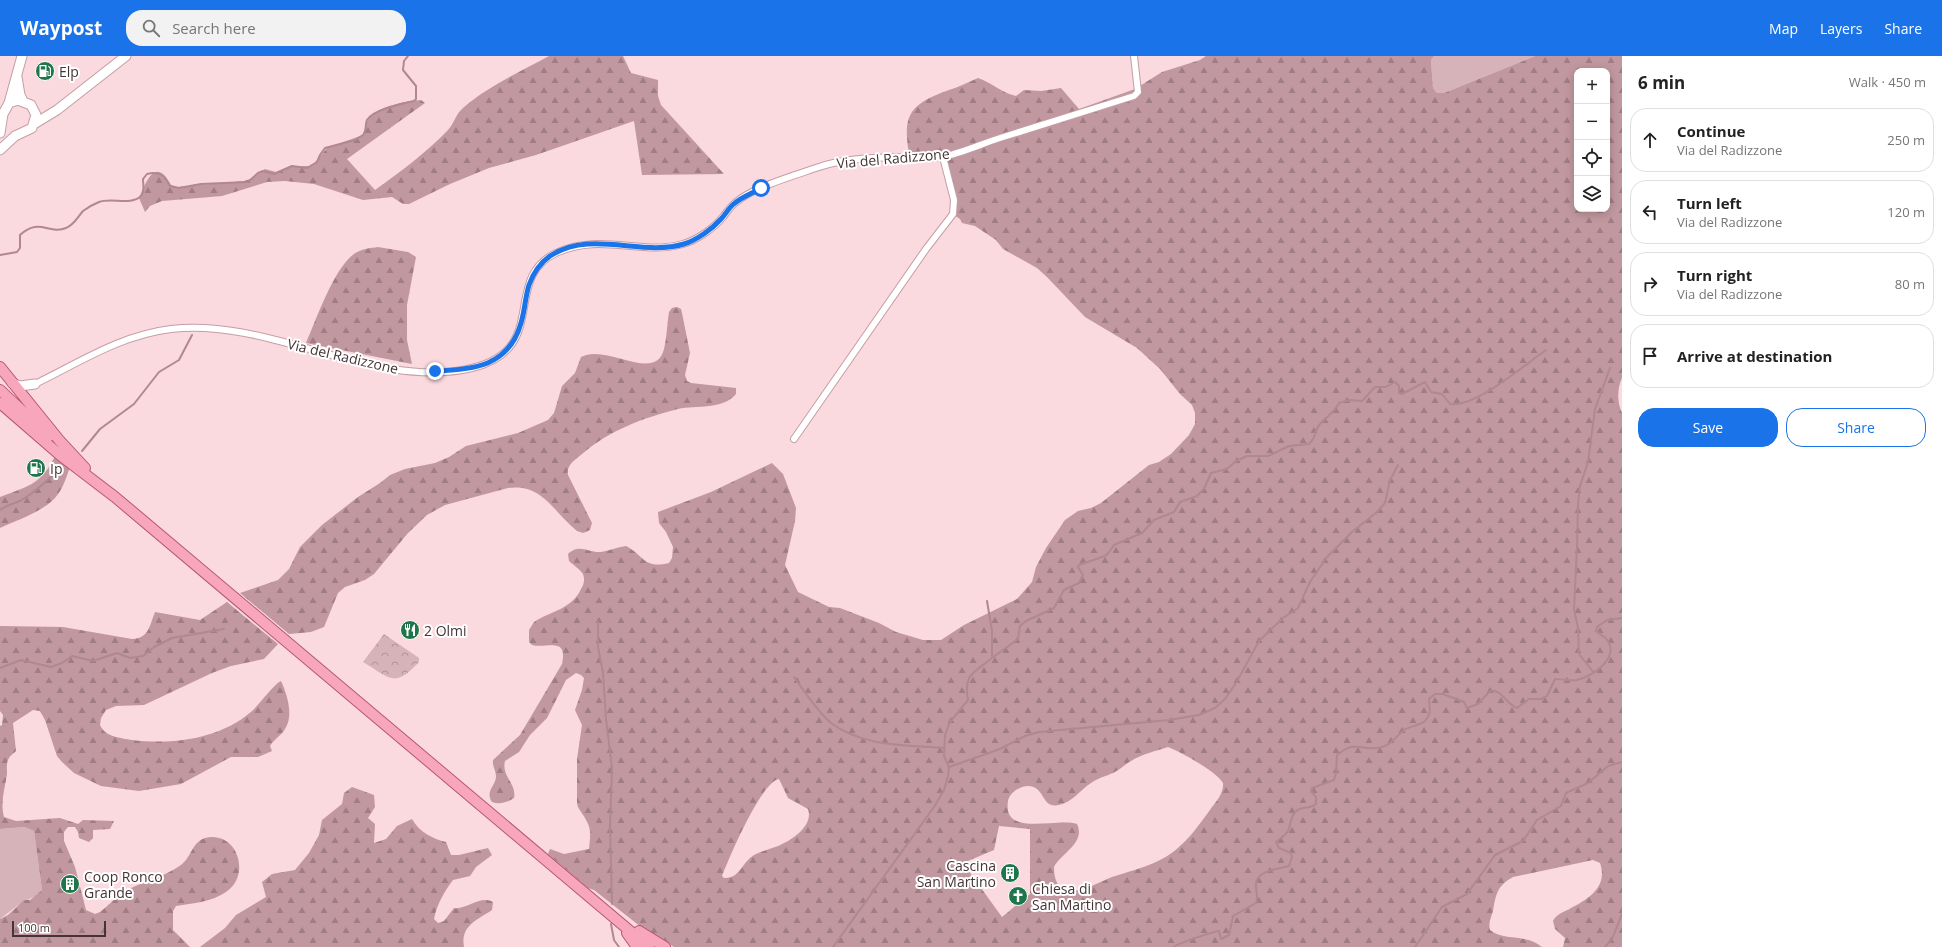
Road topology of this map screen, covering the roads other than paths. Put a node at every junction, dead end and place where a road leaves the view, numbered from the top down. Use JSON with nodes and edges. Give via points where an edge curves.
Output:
{"nodes":[{"id":1,"x":22,"y":56,"type":"edge"},
{"id":2,"x":126,"y":56,"type":"edge"},
{"id":3,"x":1134,"y":56,"type":"edge"},
{"id":4,"x":16,"y":73,"type":"junction"},
{"id":5,"x":23,"y":101,"type":"junction"},
{"id":6,"x":9,"y":103,"type":"junction"},
{"id":7,"x":34,"y":109,"type":"junction"},
{"id":8,"x":57,"y":110,"type":"junction"},
{"id":9,"x":3,"y":118,"type":"junction"},
{"id":10,"x":34,"y":124,"type":"junction"},
{"id":11,"x":0,"y":133,"type":"edge"},
{"id":12,"x":20,"y":134,"type":"junction"},
{"id":13,"x":0,"y":150,"type":"edge"},
{"id":14,"x":943,"y":157,"type":"junction"},
{"id":15,"x":0,"y":367,"type":"edge"},
{"id":16,"x":11,"y":382,"type":"junction"},
{"id":17,"x":36,"y":384,"type":"junction"},
{"id":18,"x":0,"y":390,"type":"edge"},
{"id":19,"x":22,"y":395,"type":"junction"},
{"id":20,"x":0,"y":403,"type":"edge"},
{"id":21,"x":794,"y":439,"type":"dead end"},
{"id":22,"x":104,"y":488,"type":"junction"},
{"id":23,"x":588,"y":895,"type":"junction"},
{"id":24,"x":616,"y":919,"type":"junction"},
{"id":25,"x":637,"y":947,"type":"edge"},
{"id":26,"x":649,"y":947,"type":"edge"},
{"id":27,"x":665,"y":947,"type":"edge"}],
"edges":[{"from":1,"to":4,"type":"main road"},
{"from":2,"to":8,"type":"main road"},
{"from":3,"to":14,"type":"street","name":"Via del Radizzone","via":[[1138,92],[1134,96]]},
{"from":4,"to":5,"type":"main road"},
{"from":4,"to":6,"type":"main road"},
{"from":5,"to":6,"type":"main road"},
{"from":5,"to":7,"type":"main road"},
{"from":6,"to":9,"type":"main road","via":[[4,110]]},
{"from":7,"to":8,"type":"main road","via":[[45,112]]},
{"from":7,"to":10,"type":"main road"},
{"from":8,"to":10,"type":"main road"},
{"from":9,"to":11,"type":"main road"},
{"from":9,"to":12,"type":"main road","via":[[8,129]]},
{"from":10,"to":12,"type":"main road","via":[[28,131]]},
{"from":12,"to":13,"type":"main road"},
{"from":14,"to":17,"type":"street","name":"Via del Radizzone","via":[[862,159],[825,165],[807,171],[742,198],[715,225],[684,244],[650,247],[587,244],[558,252],[550,256],[534,273],[525,296],[522,322],[512,347],[497,359],[477,366],[460,370],[400,370],[255,336],[196,328],[172,329],[128,338]]},
{"from":14,"to":21,"type":"street","via":[[954,200],[953,214]]},
{"from":15,"to":16,"type":"main road"},
{"from":16,"to":17,"type":"main road","via":[[20,386]]},
{"from":16,"to":19,"type":"main road"},
{"from":17,"to":19,"type":"main road"},
{"from":18,"to":22,"type":"main road"},
{"from":19,"to":22,"type":"main road","via":[[59,440]]},
{"from":20,"to":22,"type":"main road"},
{"from":22,"to":23,"type":"main road"},
{"from":23,"to":24,"type":"main road"},
{"from":23,"to":27,"type":"main road","via":[[595,896],[632,926]]},
{"from":24,"to":25,"type":"main road"},
{"from":24,"to":26,"type":"main road"}]}
